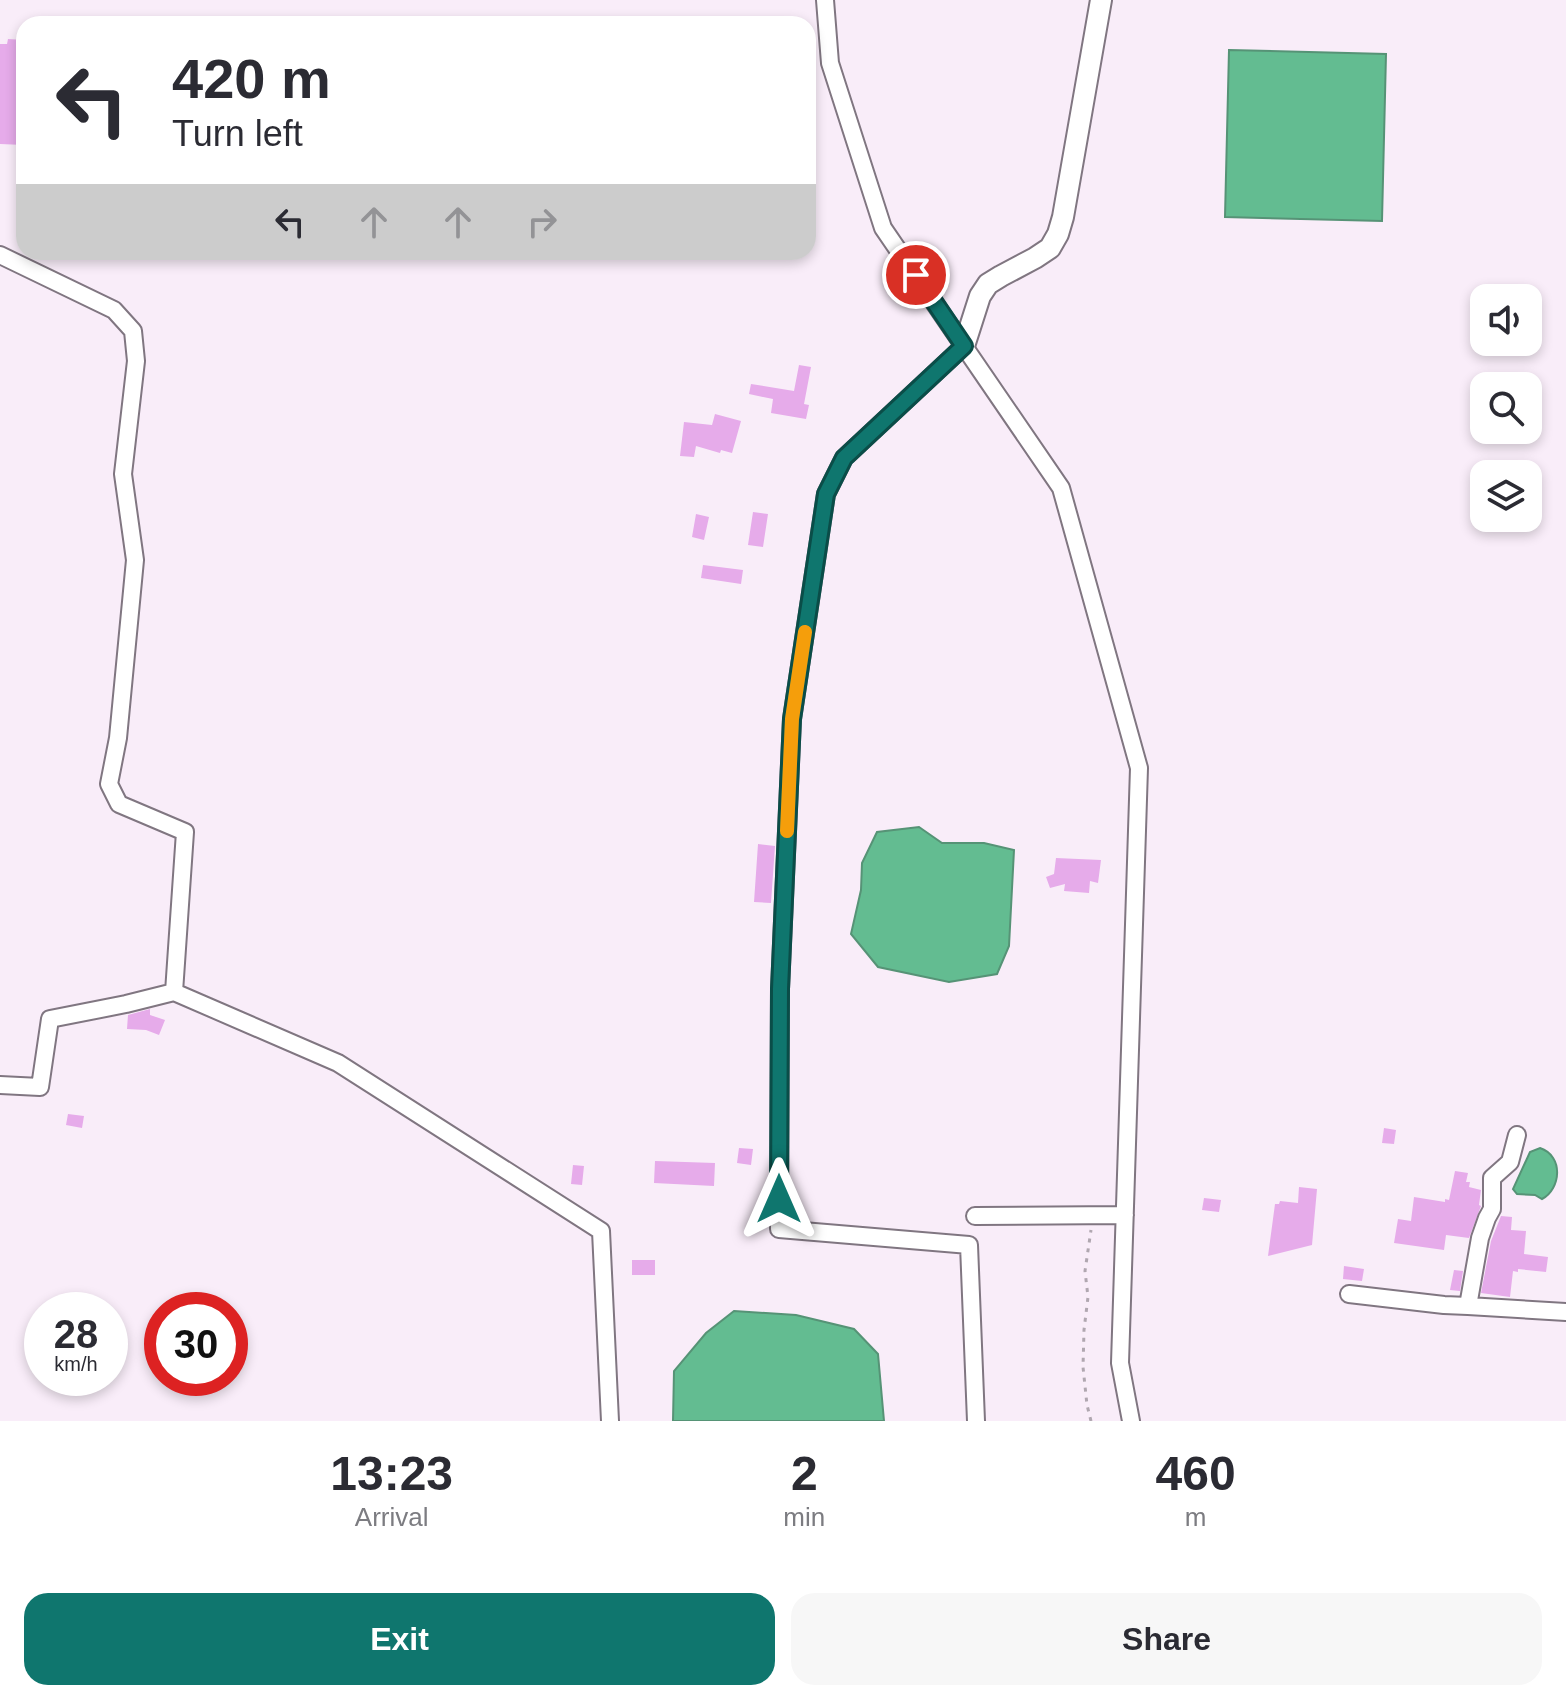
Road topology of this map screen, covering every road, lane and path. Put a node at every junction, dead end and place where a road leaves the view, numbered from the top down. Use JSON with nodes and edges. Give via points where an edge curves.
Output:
{"nodes":[{"id":1,"x":825,"y":0,"type":"edge"},
{"id":2,"x":1101,"y":0,"type":"edge"},
{"id":3,"x":0,"y":255,"type":"edge"},
{"id":4,"x":964,"y":346,"type":"junction"},
{"id":5,"x":174,"y":992,"type":"junction"},
{"id":6,"x":0,"y":1085,"type":"edge"},
{"id":7,"x":1517,"y":1135,"type":"dead end"},
{"id":8,"x":1093,"y":1215,"type":"junction"},
{"id":9,"x":1125,"y":1215,"type":"junction"},
{"id":10,"x":975,"y":1216,"type":"dead end"},
{"id":11,"x":1349,"y":1294,"type":"dead end"},
{"id":12,"x":1468,"y":1306,"type":"junction"},
{"id":13,"x":1566,"y":1312,"type":"edge"},
{"id":14,"x":610,"y":1421,"type":"edge"},
{"id":15,"x":976,"y":1421,"type":"edge"},
{"id":16,"x":1091,"y":1421,"type":"edge"},
{"id":17,"x":1131,"y":1421,"type":"edge"}],
"edges":[{"from":1,"to":4,"type":"street","via":[[830,63],[883,228]]},
{"from":2,"to":4,"type":"street","via":[[1058,234],[1050,248],[988,284]]},
{"from":3,"to":5,"type":"street","via":[[114,310],[133,331],[136,361],[123,474],[135,560],[109,784],[119,804],[185,832]]},
{"from":4,"to":9,"type":"street","via":[[1061,488],[1139,768]]},
{"from":4,"to":15,"type":"street","via":[[844,458],[826,494],[792,719],[780,989],[779,1229],[969,1245]]},
{"from":5,"to":6,"type":"street","via":[[50,1019],[40,1087]]},
{"from":5,"to":14,"type":"street","via":[[338,1063],[601,1231]]},
{"from":7,"to":12,"type":"street","via":[[1510,1162],[1492,1178],[1492,1209],[1480,1238]]},
{"from":8,"to":9,"type":"street"},
{"from":8,"to":10,"type":"street"},
{"from":8,"to":16,"type":"path","via":[[1085,1271],[1083,1367]]},
{"from":9,"to":17,"type":"street","via":[[1120,1363]]},
{"from":11,"to":12,"type":"street"},
{"from":12,"to":13,"type":"street"}]}
